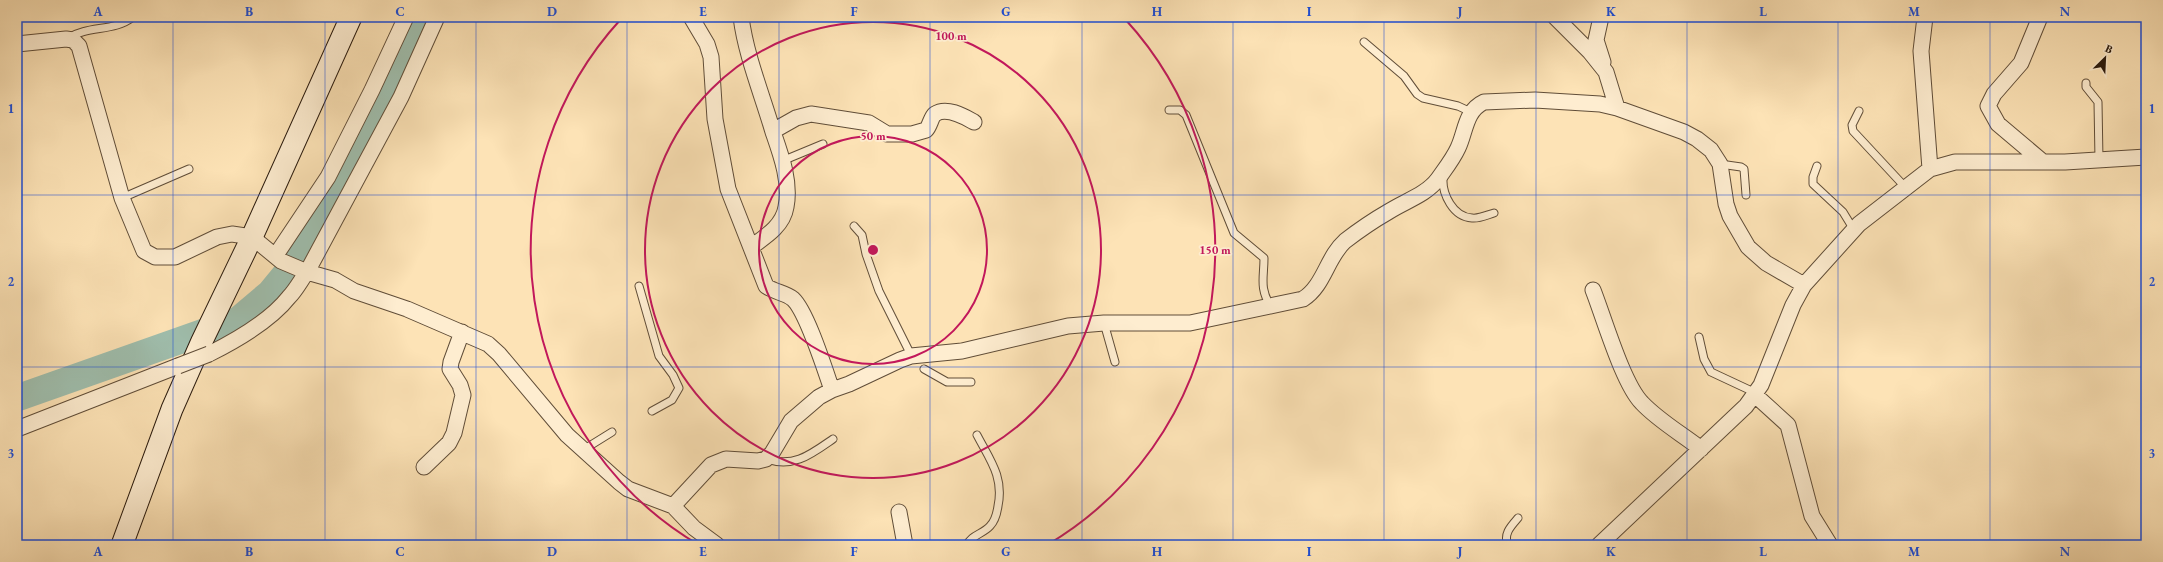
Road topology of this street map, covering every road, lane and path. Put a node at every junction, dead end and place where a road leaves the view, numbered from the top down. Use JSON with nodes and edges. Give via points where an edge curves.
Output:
{"nodes":[{"id":1,"x":133,"y":17,"type":"edge"},
{"id":2,"x":351,"y":17,"type":"edge"},
{"id":3,"x":406,"y":17,"type":"edge"},
{"id":4,"x":438,"y":17,"type":"edge"},
{"id":5,"x":691,"y":17,"type":"edge"},
{"id":6,"x":741,"y":17,"type":"edge"},
{"id":7,"x":1555,"y":17,"type":"edge"},
{"id":8,"x":1601,"y":17,"type":"edge"},
{"id":9,"x":1925,"y":17,"type":"edge"},
{"id":10,"x":2040,"y":17,"type":"edge"},
{"id":11,"x":66,"y":39,"type":"junction"},
{"id":12,"x":1364,"y":42,"type":"dead end"},
{"id":13,"x":17,"y":44,"type":"edge"},
{"id":14,"x":1606,"y":72,"type":"junction"},
{"id":15,"x":2086,"y":83,"type":"dead end"},
{"id":16,"x":1617,"y":108,"type":"junction"},
{"id":17,"x":1168,"y":110,"type":"dead end"},
{"id":18,"x":1859,"y":111,"type":"dead end"},
{"id":19,"x":1471,"y":112,"type":"junction"},
{"id":20,"x":974,"y":122,"type":"dead end"},
{"id":21,"x":773,"y":131,"type":"junction"},
{"id":22,"x":822,"y":144,"type":"dead end"},
{"id":23,"x":2146,"y":157,"type":"edge"},
{"id":24,"x":2099,"y":160,"type":"junction"},
{"id":25,"x":782,"y":161,"type":"junction"},
{"id":26,"x":2043,"y":162,"type":"junction"},
{"id":27,"x":1720,"y":164,"type":"junction"},
{"id":28,"x":1817,"y":166,"type":"dead end"},
{"id":29,"x":189,"y":169,"type":"dead end"},
{"id":30,"x":1930,"y":169,"type":"junction"},
{"id":31,"x":1443,"y":171,"type":"junction"},
{"id":32,"x":1906,"y":188,"type":"junction"},
{"id":33,"x":1746,"y":194,"type":"dead end"},
{"id":34,"x":122,"y":198,"type":"junction"},
{"id":35,"x":1494,"y":213,"type":"dead end"},
{"id":36,"x":854,"y":226,"type":"dead end"},
{"id":37,"x":1854,"y":230,"type":"junction"},
{"id":38,"x":252,"y":237,"type":"junction"},
{"id":39,"x":751,"y":248,"type":"junction"},
{"id":40,"x":278,"y":258,"type":"junction"},
{"id":41,"x":302,"y":270,"type":"junction"},
{"id":42,"x":1804,"y":285,"type":"junction"},
{"id":43,"x":639,"y":286,"type":"dead end"},
{"id":44,"x":1594,"y":290,"type":"dead end"},
{"id":45,"x":1271,"y":307,"type":"junction"},
{"id":46,"x":1104,"y":323,"type":"junction"},
{"id":47,"x":462,"y":332,"type":"junction"},
{"id":48,"x":1699,"y":337,"type":"dead end"},
{"id":49,"x":205,"y":347,"type":"junction"},
{"id":50,"x":914,"y":359,"type":"junction"},
{"id":51,"x":1115,"y":362,"type":"dead end"},
{"id":52,"x":924,"y":369,"type":"dead end"},
{"id":53,"x":971,"y":382,"type":"dead end"},
{"id":54,"x":832,"y":390,"type":"junction"},
{"id":55,"x":1755,"y":394,"type":"junction"},
{"id":56,"x":652,"y":411,"type":"dead end"},
{"id":57,"x":17,"y":429,"type":"edge"},
{"id":58,"x":612,"y":432,"type":"dead end"},
{"id":59,"x":977,"y":435,"type":"dead end"},
{"id":60,"x":833,"y":439,"type":"dead end"},
{"id":61,"x":1701,"y":449,"type":"junction"},
{"id":62,"x":583,"y":450,"type":"junction"},
{"id":63,"x":766,"y":459,"type":"junction"},
{"id":64,"x":424,"y":467,"type":"dead end"},
{"id":65,"x":673,"y":506,"type":"junction"},
{"id":66,"x":899,"y":512,"type":"dead end"},
{"id":67,"x":1518,"y":518,"type":"dead end"},
{"id":68,"x":122,"y":545,"type":"edge"},
{"id":69,"x":717,"y":545,"type":"edge"},
{"id":70,"x":905,"y":545,"type":"edge"},
{"id":71,"x":966,"y":545,"type":"edge"},
{"id":72,"x":1508,"y":545,"type":"edge"},
{"id":73,"x":1599,"y":545,"type":"edge"},
{"id":74,"x":1830,"y":545,"type":"edge"}],
"edges":[{"from":1,"to":11,"type":"lane","via":[[117,26],[87,29]]},
{"from":2,"to":38,"type":"street"},
{"from":3,"to":40,"type":"street","via":[[328,177]]},
{"from":4,"to":41,"type":"street","via":[[401,97]]},
{"from":5,"to":39,"type":"street","via":[[707,44],[711,57],[715,119],[728,189]]},
{"from":6,"to":21,"type":"street","via":[[745,41]]},
{"from":7,"to":14,"type":"street"},
{"from":8,"to":14,"type":"street","via":[[1596,40]]},
{"from":9,"to":30,"type":"street","via":[[1921,50]]},
{"from":10,"to":26,"type":"street","via":[[2021,63],[1994,94],[1988,106],[1998,124]]},
{"from":11,"to":13,"type":"street"},
{"from":11,"to":34,"type":"street","via":[[73,40],[79,46]]},
{"from":12,"to":19,"type":"lane","via":[[1404,76],[1423,98],[1458,106]]},
{"from":14,"to":16,"type":"street"},
{"from":15,"to":24,"type":"lane","via":[[2086,87],[2098,102]]},
{"from":16,"to":19,"type":"street","via":[[1600,104],[1535,100],[1484,102]]},
{"from":16,"to":27,"type":"street","via":[[1691,135],[1711,150]]},
{"from":17,"to":45,"type":"lane","via":[[1180,110],[1186,115],[1234,233],[1264,258],[1262,283],[1265,298]]},
{"from":18,"to":32,"type":"lane","via":[[1852,125],[1853,131]]},
{"from":19,"to":31,"type":"street","via":[[1459,147]]},
{"from":20,"to":21,"type":"street","via":[[956,113],[938,113],[934,115],[926,130],[894,135],[887,134],[869,123],[811,114],[796,118]]},
{"from":21,"to":25,"type":"street"},
{"from":22,"to":25,"type":"lane"},
{"from":23,"to":24,"type":"street"},
{"from":24,"to":26,"type":"street"},
{"from":25,"to":39,"type":"street","via":[[787,183],[786,207],[781,220],[770,234]]},
{"from":26,"to":30,"type":"street","via":[[1955,162]]},
{"from":27,"to":33,"type":"lane","via":[[1744,169]]},
{"from":27,"to":42,"type":"street","via":[[1730,216],[1748,247],[1756,256]]},
{"from":28,"to":37,"type":"lane","via":[[1813,184],[1843,212]]},
{"from":29,"to":34,"type":"lane"},
{"from":30,"to":32,"type":"street"},
{"from":31,"to":35,"type":"lane","via":[[1443,191],[1446,199],[1456,210],[1471,218]]},
{"from":31,"to":45,"type":"street","via":[[1426,190],[1388,212],[1339,247],[1311,294],[1303,299]]},
{"from":32,"to":37,"type":"street"},
{"from":34,"to":38,"type":"street","via":[[141,246],[156,257],[174,257],[217,237],[232,234]]},
{"from":36,"to":50,"type":"lane","via":[[862,235],[879,291]]},
{"from":37,"to":42,"type":"street"},
{"from":38,"to":40,"type":"street"},
{"from":38,"to":49,"type":"street","via":[[216,310]]},
{"from":39,"to":54,"type":"street","via":[[766,286],[793,299],[798,306],[811,331]]},
{"from":40,"to":41,"type":"street"},
{"from":41,"to":47,"type":"street","via":[[335,280],[354,291]]},
{"from":41,"to":49,"type":"street","via":[[289,298],[275,311],[228,344]]},
{"from":42,"to":55,"type":"street"},
{"from":43,"to":56,"type":"lane","via":[[659,356],[673,375],[678,388],[672,400]]},
{"from":44,"to":61,"type":"street","via":[[1625,374],[1641,403]]},
{"from":45,"to":46,"type":"street","via":[[1190,324]]},
{"from":46,"to":50,"type":"street","via":[[1068,326],[962,351]]},
{"from":46,"to":51,"type":"lane"},
{"from":47,"to":62,"type":"street","via":[[488,344],[499,354],[567,435]]},
{"from":47,"to":64,"type":"street","via":[[450,369],[463,394],[454,433],[449,443]]},
{"from":48,"to":55,"type":"lane","via":[[1704,359],[1711,372]]},
{"from":49,"to":57,"type":"street","bridge":true,"via":[[178,366]]},
{"from":49,"to":68,"type":"street","via":[[172,409]]},
{"from":50,"to":54,"type":"street"},
{"from":52,"to":53,"type":"lane","via":[[947,382]]},
{"from":54,"to":63,"type":"street","via":[[819,397],[791,421]]},
{"from":55,"to":61,"type":"street"},
{"from":55,"to":74,"type":"street","via":[[1788,426],[1812,516]]},
{"from":58,"to":62,"type":"lane"},
{"from":59,"to":71,"type":"lane","via":[[999,480],[1001,494],[994,521]]},
{"from":60,"to":63,"type":"lane","via":[[796,461],[786,464]]},
{"from":61,"to":73,"type":"street"},
{"from":62,"to":65,"type":"street","via":[[628,488]]},
{"from":63,"to":65,"type":"street","via":[[718,461],[711,465]]},
{"from":65,"to":69,"type":"street","via":[[694,528]]},
{"from":66,"to":70,"type":"street"},
{"from":67,"to":72,"type":"lane","via":[[1508,530]]}]}
